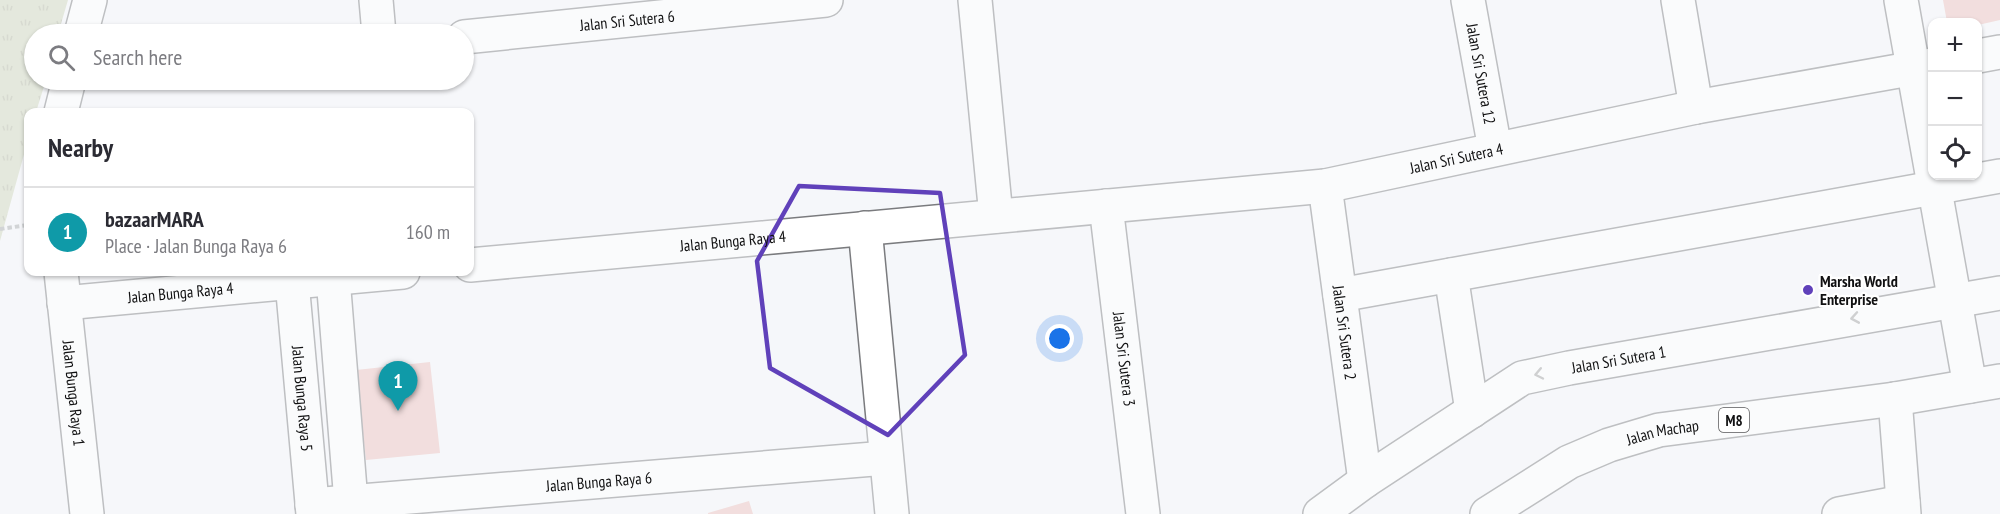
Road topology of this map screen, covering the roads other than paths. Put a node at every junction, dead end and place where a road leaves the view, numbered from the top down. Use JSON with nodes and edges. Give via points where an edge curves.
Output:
{"nodes":[{"id":1,"x":90,"y":0,"type":"edge"},
{"id":2,"x":376,"y":0,"type":"edge"},
{"id":3,"x":826,"y":0,"type":"edge"},
{"id":4,"x":975,"y":0,"type":"edge"},
{"id":5,"x":1468,"y":0,"type":"edge"},
{"id":6,"x":1678,"y":0,"type":"edge"},
{"id":7,"x":1900,"y":0,"type":"edge"},
{"id":8,"x":604,"y":11,"type":"edge"},
{"id":9,"x":84,"y":24,"type":"edge"},
{"id":10,"x":378,"y":24,"type":"edge"},
{"id":11,"x":474,"y":35,"type":"edge"},
{"id":12,"x":2000,"y":52,"type":"edge"},
{"id":13,"x":1982,"y":56,"type":"edge"},
{"id":14,"x":1923,"y":67,"type":"edge"},
{"id":15,"x":66,"y":90,"type":"edge"},
{"id":16,"x":1696,"y":107,"type":"junction"},
{"id":17,"x":62,"y":108,"type":"edge"},
{"id":18,"x":1495,"y":149,"type":"junction"},
{"id":19,"x":2000,"y":176,"type":"edge"},
{"id":20,"x":1325,"y":186,"type":"junction"},
{"id":21,"x":1934,"y":188,"type":"junction"},
{"id":22,"x":1106,"y":206,"type":"junction"},
{"id":23,"x":996,"y":216,"type":"junction"},
{"id":24,"x":865,"y":228,"type":"junction"},
{"id":25,"x":474,"y":265,"type":"edge"},
{"id":26,"x":1451,"y":275,"type":"junction"},
{"id":27,"x":61,"y":276,"type":"edge"},
{"id":28,"x":356,"y":276,"type":"edge"},
{"id":29,"x":333,"y":278,"type":"junction"},
{"id":30,"x":292,"y":282,"type":"junction"},
{"id":31,"x":2000,"y":293,"type":"edge"},
{"id":32,"x":1340,"y":295,"type":"junction"},
{"id":33,"x":1954,"y":301,"type":"junction"},
{"id":34,"x":64,"y":303,"type":"junction"},
{"id":35,"x":1985,"y":383,"type":"edge"},
{"id":36,"x":1895,"y":399,"type":"junction"},
{"id":37,"x":1472,"y":411,"type":"junction"},
{"id":38,"x":886,"y":458,"type":"junction"},
{"id":39,"x":1365,"y":481,"type":"junction"},
{"id":40,"x":351,"y":502,"type":"junction"},
{"id":41,"x":1904,"y":508,"type":"edge"},
{"id":42,"x":313,"y":510,"type":"edge"},
{"id":43,"x":87,"y":514,"type":"edge"},
{"id":44,"x":892,"y":514,"type":"edge"},
{"id":45,"x":1143,"y":514,"type":"edge"},
{"id":46,"x":1320,"y":514,"type":"edge"},
{"id":47,"x":1487,"y":514,"type":"edge"},
{"id":48,"x":1839,"y":514,"type":"edge"}],
"edges":[{"from":1,"to":9,"type":"street"},
{"from":2,"to":10,"type":"street"},
{"from":3,"to":8,"type":"street","name":"Jalan Sri Sutera 6"},
{"from":4,"to":23,"type":"street"},
{"from":5,"to":18,"type":"street","name":"Jalan Sri Sutera 12"},
{"from":6,"to":16,"type":"street"},
{"from":7,"to":14,"type":"street"},
{"from":8,"to":11,"type":"street","name":"Jalan Sri Sutera 6"},
{"from":12,"to":13,"type":"street"},
{"from":14,"to":16,"type":"street","name":"Jalan Sri Sutera 4"},
{"from":14,"to":21,"type":"street"},
{"from":15,"to":17,"type":"street"},
{"from":16,"to":18,"type":"street","name":"Jalan Sri Sutera 4"},
{"from":18,"to":20,"type":"street","name":"Jalan Sri Sutera 4"},
{"from":19,"to":21,"type":"street"},
{"from":20,"to":22,"type":"street","name":"Jalan Sri Sutera 4"},
{"from":20,"to":32,"type":"street","name":"Jalan Sri Sutera 2"},
{"from":21,"to":26,"type":"street"},
{"from":21,"to":33,"type":"street"},
{"from":22,"to":23,"type":"street","name":"Jalan Sri Sutera 4"},
{"from":22,"to":45,"type":"street","name":"Jalan Sri Sutera 3"},
{"from":23,"to":24,"type":"street","name":"Jalan Bunga Raya 4"},
{"from":24,"to":25,"type":"street","name":"Jalan Bunga Raya 4"},
{"from":24,"to":38,"type":"street"},
{"from":26,"to":32,"type":"street"},
{"from":26,"to":37,"type":"street"},
{"from":27,"to":34,"type":"street","name":"Jalan Bunga Raya 1"},
{"from":28,"to":29,"type":"street","name":"Jalan Bunga Raya 4"},
{"from":29,"to":30,"type":"street","name":"Jalan Bunga Raya 4"},
{"from":29,"to":40,"type":"street"},
{"from":30,"to":34,"type":"street","name":"Jalan Bunga Raya 4"},
{"from":30,"to":42,"type":"street","name":"Jalan Bunga Raya 5"},
{"from":31,"to":33,"type":"street","name":"Jalan Sri Sutera 1"},
{"from":32,"to":39,"type":"street","name":"Jalan Sri Sutera 2"},
{"from":33,"to":35,"type":"street"},
{"from":33,"to":37,"type":"street","name":"Jalan Sri Sutera 1","one_way":true,"via":[[1522,378]]},
{"from":34,"to":43,"type":"street","name":"Jalan Bunga Raya 1"},
{"from":35,"to":36,"type":"street","name":"Jalan Machap","number":"M8"},
{"from":36,"to":41,"type":"street"},
{"from":36,"to":47,"type":"street","name":"Jalan Machap","number":"M8","via":[[1659,430],[1609,444],[1569,462]]},
{"from":37,"to":39,"type":"street","name":"Jalan Sri Sutera 1"},
{"from":38,"to":40,"type":"street","name":"Jalan Bunga Raya 6"},
{"from":38,"to":44,"type":"street"},
{"from":39,"to":46,"type":"street","name":"Jalan Sri Sutera 1"},
{"from":40,"to":42,"type":"street","name":"Jalan Bunga Raya 6"},
{"from":41,"to":48,"type":"street"}]}
